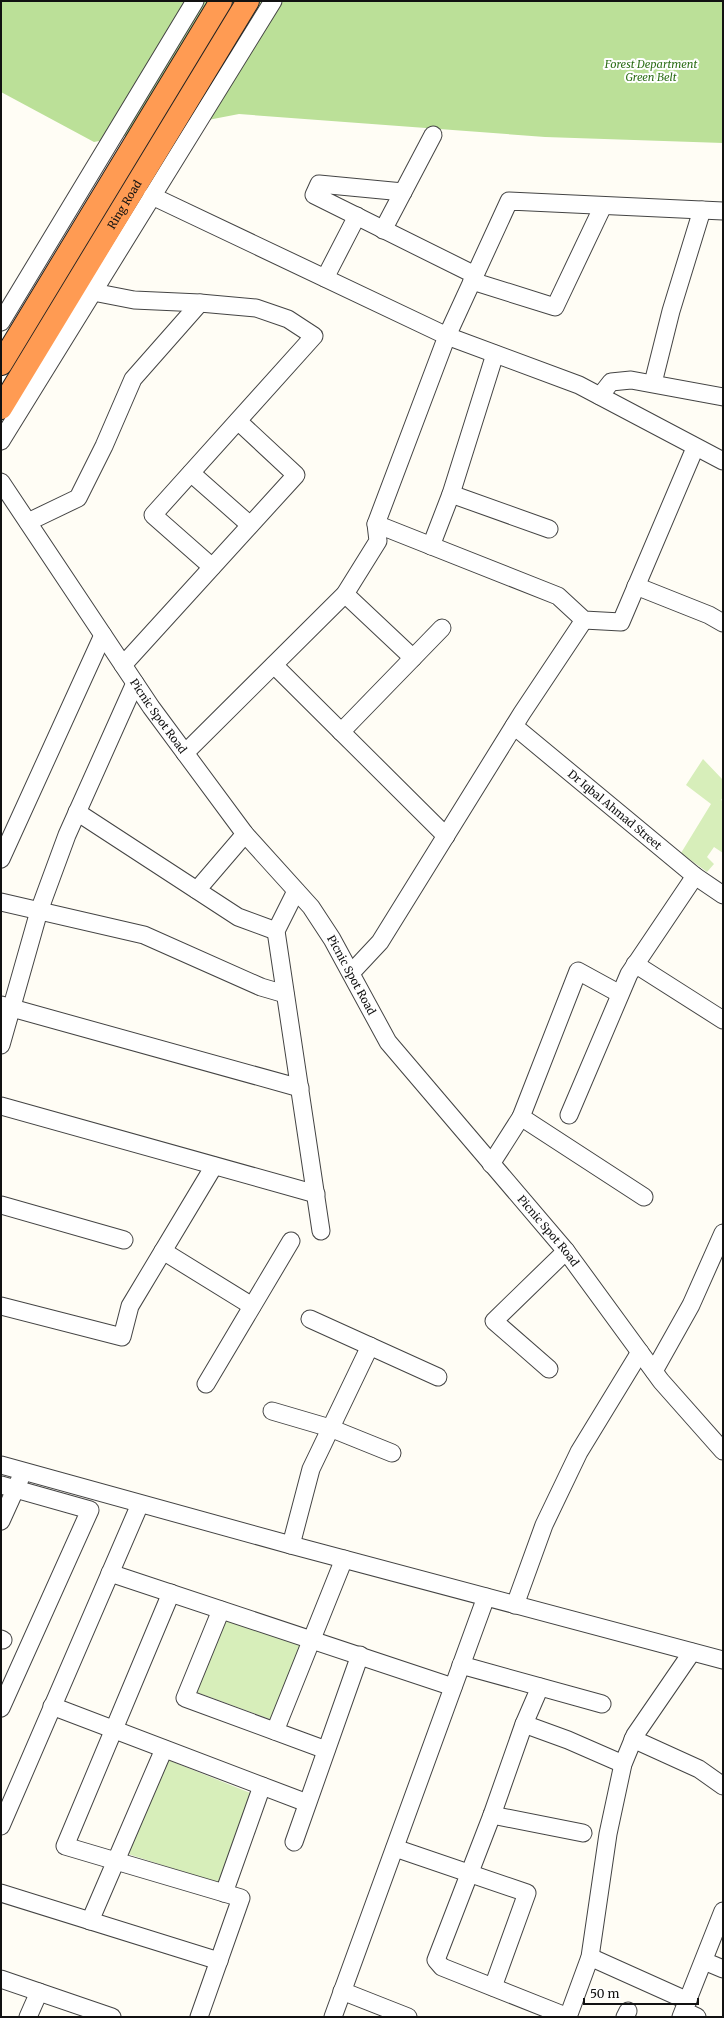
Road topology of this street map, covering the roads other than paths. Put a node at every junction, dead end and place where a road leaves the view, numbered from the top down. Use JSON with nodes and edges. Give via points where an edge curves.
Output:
{"nodes":[{"id":1,"x":195,"y":1,"type":"edge"},
{"id":2,"x":221,"y":1,"type":"edge"},
{"id":3,"x":248,"y":1,"type":"edge"},
{"id":4,"x":273,"y":1,"type":"edge"},
{"id":5,"x":434,"y":135,"type":"dead end"},
{"id":6,"x":403,"y":192,"type":"junction"},
{"id":7,"x":152,"y":196,"type":"junction"},
{"id":8,"x":602,"y":206,"type":"junction"},
{"id":9,"x":702,"y":210,"type":"junction"},
{"id":10,"x":723,"y":211,"type":"edge"},
{"id":11,"x":357,"y":216,"type":"junction"},
{"id":12,"x":383,"y":230,"type":"junction"},
{"id":13,"x":325,"y":278,"type":"junction"},
{"id":14,"x":473,"y":278,"type":"junction"},
{"id":15,"x":93,"y":292,"type":"junction"},
{"id":16,"x":200,"y":303,"type":"junction"},
{"id":17,"x":1,"y":322,"type":"edge"},
{"id":18,"x":446,"y":336,"type":"junction"},
{"id":19,"x":495,"y":354,"type":"junction"},
{"id":20,"x":1,"y":364,"type":"edge"},
{"id":21,"x":653,"y":383,"type":"junction"},
{"id":22,"x":600,"y":396,"type":"junction"},
{"id":23,"x":723,"y":397,"type":"edge"},
{"id":24,"x":1,"y":408,"type":"edge"},
{"id":25,"x":238,"y":421,"type":"junction"},
{"id":26,"x":1,"y":442,"type":"edge"},
{"id":27,"x":695,"y":448,"type":"junction"},
{"id":28,"x":723,"y":462,"type":"edge"},
{"id":29,"x":191,"y":473,"type":"junction"},
{"id":30,"x":1,"y":482,"type":"edge"},
{"id":31,"x":451,"y":494,"type":"junction"},
{"id":32,"x":28,"y":522,"type":"junction"},
{"id":33,"x":376,"y":524,"type":"junction"},
{"id":34,"x":250,"y":525,"type":"junction"},
{"id":35,"x":549,"y":529,"type":"dead end"},
{"id":36,"x":431,"y":546,"type":"junction"},
{"id":37,"x":212,"y":567,"type":"junction"},
{"id":38,"x":636,"y":586,"type":"junction"},
{"id":39,"x":345,"y":594,"type":"junction"},
{"id":40,"x":584,"y":620,"type":"junction"},
{"id":41,"x":723,"y":623,"type":"edge"},
{"id":42,"x":442,"y":628,"type":"dead end"},
{"id":43,"x":103,"y":635,"type":"junction"},
{"id":44,"x":413,"y":658,"type":"junction"},
{"id":45,"x":123,"y":665,"type":"junction"},
{"id":46,"x":274,"y":665,"type":"junction"},
{"id":47,"x":135,"y":683,"type":"junction"},
{"id":48,"x":514,"y":726,"type":"junction"},
{"id":49,"x":341,"y":732,"type":"junction"},
{"id":50,"x":185,"y":753,"type":"junction"},
{"id":51,"x":77,"y":812,"type":"junction"},
{"id":52,"x":245,"y":834,"type":"junction"},
{"id":53,"x":446,"y":836,"type":"junction"},
{"id":54,"x":1,"y":859,"type":"edge"},
{"id":55,"x":695,"y":876,"type":"junction"},
{"id":56,"x":721,"y":889,"type":"edge"},
{"id":57,"x":197,"y":890,"type":"junction"},
{"id":58,"x":296,"y":890,"type":"junction"},
{"id":59,"x":1,"y":902,"type":"edge"},
{"id":60,"x":39,"y":911,"type":"junction"},
{"id":61,"x":276,"y":931,"type":"junction"},
{"id":62,"x":636,"y":964,"type":"junction"},
{"id":63,"x":351,"y":973,"type":"junction"},
{"id":64,"x":285,"y":994,"type":"junction"},
{"id":65,"x":620,"y":994,"type":"junction"},
{"id":66,"x":6,"y":1007,"type":"edge"},
{"id":67,"x":723,"y":1020,"type":"edge"},
{"id":68,"x":1,"y":1045,"type":"edge"},
{"id":69,"x":300,"y":1088,"type":"junction"},
{"id":70,"x":1,"y":1106,"type":"edge"},
{"id":71,"x":569,"y":1115,"type":"dead end"},
{"id":72,"x":520,"y":1116,"type":"junction"},
{"id":73,"x":491,"y":1164,"type":"junction"},
{"id":74,"x":214,"y":1166,"type":"junction"},
{"id":75,"x":316,"y":1194,"type":"junction"},
{"id":76,"x":644,"y":1197,"type":"dead end"},
{"id":77,"x":1,"y":1205,"type":"edge"},
{"id":78,"x":321,"y":1231,"type":"dead end"},
{"id":79,"x":723,"y":1233,"type":"edge"},
{"id":80,"x":124,"y":1240,"type":"dead end"},
{"id":81,"x":291,"y":1241,"type":"dead end"},
{"id":82,"x":163,"y":1251,"type":"junction"},
{"id":83,"x":566,"y":1251,"type":"junction"},
{"id":84,"x":1,"y":1306,"type":"edge"},
{"id":85,"x":252,"y":1306,"type":"junction"},
{"id":86,"x":310,"y":1319,"type":"dead end"},
{"id":87,"x":370,"y":1346,"type":"junction"},
{"id":88,"x":640,"y":1352,"type":"junction"},
{"id":89,"x":549,"y":1368,"type":"dead end"},
{"id":90,"x":654,"y":1371,"type":"junction"},
{"id":91,"x":438,"y":1377,"type":"dead end"},
{"id":92,"x":206,"y":1384,"type":"dead end"},
{"id":93,"x":272,"y":1411,"type":"dead end"},
{"id":94,"x":330,"y":1428,"type":"junction"},
{"id":95,"x":723,"y":1451,"type":"edge"},
{"id":96,"x":392,"y":1453,"type":"dead end"},
{"id":97,"x":1,"y":1465,"type":"edge"},
{"id":98,"x":23,"y":1471,"type":"junction"},
{"id":99,"x":8,"y":1487,"type":"edge"},
{"id":100,"x":140,"y":1504,"type":"junction"},
{"id":101,"x":1,"y":1521,"type":"edge"},
{"id":102,"x":291,"y":1545,"type":"junction"},
{"id":103,"x":344,"y":1559,"type":"junction"},
{"id":104,"x":110,"y":1573,"type":"junction"},
{"id":105,"x":171,"y":1594,"type":"junction"},
{"id":106,"x":486,"y":1597,"type":"junction"},
{"id":107,"x":515,"y":1605,"type":"junction"},
{"id":108,"x":221,"y":1610,"type":"junction"},
{"id":109,"x":312,"y":1639,"type":"junction"},
{"id":110,"x":692,"y":1652,"type":"junction"},
{"id":111,"x":360,"y":1655,"type":"junction"},
{"id":112,"x":723,"y":1660,"type":"edge"},
{"id":113,"x":461,"y":1665,"type":"junction"},
{"id":114,"x":453,"y":1687,"type":"junction"},
{"id":115,"x":540,"y":1687,"type":"junction"},
{"id":116,"x":602,"y":1704,"type":"dead end"},
{"id":117,"x":52,"y":1706,"type":"junction"},
{"id":118,"x":1,"y":1708,"type":"edge"},
{"id":119,"x":524,"y":1724,"type":"junction"},
{"id":120,"x":114,"y":1730,"type":"junction"},
{"id":121,"x":275,"y":1731,"type":"junction"},
{"id":122,"x":633,"y":1739,"type":"junction"},
{"id":123,"x":164,"y":1749,"type":"junction"},
{"id":124,"x":326,"y":1750,"type":"junction"},
{"id":125,"x":623,"y":1764,"type":"junction"},
{"id":126,"x":262,"y":1786,"type":"junction"},
{"id":127,"x":723,"y":1786,"type":"edge"},
{"id":128,"x":307,"y":1803,"type":"junction"},
{"id":129,"x":492,"y":1815,"type":"junction"},
{"id":130,"x":1,"y":1826,"type":"edge"},
{"id":131,"x":583,"y":1833,"type":"dead end"},
{"id":132,"x":294,"y":1842,"type":"dead end"},
{"id":133,"x":394,"y":1848,"type":"junction"},
{"id":134,"x":116,"y":1861,"type":"junction"},
{"id":135,"x":469,"y":1874,"type":"junction"},
{"id":136,"x":1,"y":1893,"type":"edge"},
{"id":137,"x":224,"y":1893,"type":"junction"},
{"id":138,"x":722,"y":1916,"type":"edge"},
{"id":139,"x":90,"y":1921,"type":"junction"},
{"id":140,"x":590,"y":1957,"type":"junction"},
{"id":141,"x":219,"y":1961,"type":"junction"},
{"id":142,"x":704,"y":1961,"type":"junction"},
{"id":143,"x":723,"y":1969,"type":"edge"},
{"id":144,"x":1,"y":1979,"type":"edge"},
{"id":145,"x":493,"y":1987,"type":"junction"},
{"id":146,"x":342,"y":1991,"type":"junction"},
{"id":147,"x":39,"y":1992,"type":"junction"},
{"id":148,"x":687,"y":2011,"type":"edge"},
{"id":149,"x":28,"y":2017,"type":"edge"},
{"id":150,"x":111,"y":2017,"type":"edge"},
{"id":151,"x":199,"y":2017,"type":"edge"},
{"id":152,"x":333,"y":2017,"type":"edge"},
{"id":153,"x":408,"y":2017,"type":"edge"},
{"id":154,"x":568,"y":2017,"type":"edge"}],
"edges":[{"from":1,"to":17,"type":"street"},
{"from":2,"to":20,"type":"highway","name":"Ring Road"},
{"from":3,"to":24,"type":"highway","name":"Ring Road"},
{"from":4,"to":7,"type":"street"},
{"from":5,"to":6,"type":"street"},
{"from":6,"to":11,"type":"street","via":[[319,184],[314,195]]},
{"from":6,"to":12,"type":"street"},
{"from":7,"to":13,"type":"street"},
{"from":7,"to":15,"type":"street"},
{"from":8,"to":9,"type":"street"},
{"from":8,"to":14,"type":"street","via":[[509,201]]},
{"from":8,"to":14,"type":"street","via":[[555,307]]},
{"from":9,"to":10,"type":"street"},
{"from":9,"to":21,"type":"street","via":[[671,311]]},
{"from":11,"to":12,"type":"street"},
{"from":11,"to":13,"type":"street"},
{"from":12,"to":14,"type":"street"},
{"from":13,"to":18,"type":"street"},
{"from":14,"to":18,"type":"street"},
{"from":15,"to":16,"type":"street","via":[[134,300]]},
{"from":15,"to":26,"type":"street"},
{"from":16,"to":25,"type":"street","via":[[256,308],[288,319],[314,336]]},
{"from":16,"to":32,"type":"street","via":[[133,380],[78,498]]},
{"from":18,"to":19,"type":"street"},
{"from":18,"to":33,"type":"street"},
{"from":19,"to":22,"type":"street","via":[[579,385]]},
{"from":19,"to":31,"type":"street"},
{"from":21,"to":22,"type":"street","via":[[631,380],[611,382]]},
{"from":21,"to":23,"type":"street"},
{"from":22,"to":27,"type":"street"},
{"from":25,"to":29,"type":"street"},
{"from":25,"to":34,"type":"street","via":[[296,475]]},
{"from":27,"to":28,"type":"street"},
{"from":27,"to":38,"type":"street"},
{"from":29,"to":34,"type":"street"},
{"from":29,"to":37,"type":"street","via":[[153,515]]},
{"from":30,"to":32,"type":"street","name":"Picnic Spot Road"},
{"from":31,"to":35,"type":"street"},
{"from":31,"to":36,"type":"street"},
{"from":32,"to":43,"type":"street","name":"Picnic Spot Road"},
{"from":33,"to":36,"type":"street"},
{"from":33,"to":39,"type":"street","via":[[378,541]]},
{"from":34,"to":37,"type":"street"},
{"from":36,"to":40,"type":"street","via":[[558,596]]},
{"from":37,"to":45,"type":"street"},
{"from":38,"to":40,"type":"street","via":[[621,622]]},
{"from":38,"to":41,"type":"street"},
{"from":39,"to":44,"type":"street"},
{"from":39,"to":46,"type":"street"},
{"from":40,"to":48,"type":"street"},
{"from":42,"to":44,"type":"street"},
{"from":43,"to":45,"type":"street","name":"Picnic Spot Road"},
{"from":43,"to":54,"type":"street"},
{"from":44,"to":49,"type":"street"},
{"from":45,"to":47,"type":"street","name":"Picnic Spot Road"},
{"from":46,"to":49,"type":"street"},
{"from":46,"to":50,"type":"street"},
{"from":47,"to":50,"type":"street","name":"Picnic Spot Road"},
{"from":47,"to":51,"type":"street"},
{"from":48,"to":53,"type":"street"},
{"from":48,"to":55,"type":"street","name":"Dr Iqbal Ahmad Street"},
{"from":49,"to":53,"type":"street"},
{"from":50,"to":52,"type":"street","name":"Picnic Spot Road"},
{"from":51,"to":57,"type":"street"},
{"from":51,"to":60,"type":"street"},
{"from":52,"to":57,"type":"street"},
{"from":52,"to":58,"type":"street","name":"Picnic Spot Road"},
{"from":53,"to":63,"type":"street","via":[[380,942]]},
{"from":55,"to":56,"type":"street","name":"Dr Iqbal Ahmad Street"},
{"from":55,"to":62,"type":"street"},
{"from":57,"to":61,"type":"street","via":[[238,917]]},
{"from":58,"to":61,"type":"street"},
{"from":58,"to":63,"type":"street","name":"Picnic Spot Road","via":[[312,907]]},
{"from":59,"to":60,"type":"street"},
{"from":60,"to":64,"type":"street","via":[[144,935],[261,987]]},
{"from":60,"to":66,"type":"street"},
{"from":61,"to":64,"type":"street"},
{"from":62,"to":65,"type":"street"},
{"from":62,"to":67,"type":"street"},
{"from":63,"to":73,"type":"street","name":"Picnic Spot Road","via":[[388,1042]]},
{"from":64,"to":69,"type":"street"},
{"from":65,"to":71,"type":"street"},
{"from":65,"to":72,"type":"street","via":[[578,971]]},
{"from":66,"to":68,"type":"street"},
{"from":66,"to":69,"type":"street"},
{"from":69,"to":75,"type":"street"},
{"from":70,"to":74,"type":"street"},
{"from":72,"to":73,"type":"street"},
{"from":72,"to":76,"type":"street"},
{"from":73,"to":83,"type":"street","name":"Picnic Spot Road"},
{"from":74,"to":75,"type":"street"},
{"from":74,"to":82,"type":"street"},
{"from":75,"to":78,"type":"street"},
{"from":77,"to":80,"type":"street"},
{"from":79,"to":90,"type":"street","via":[[691,1305]]},
{"from":81,"to":85,"type":"street"},
{"from":82,"to":84,"type":"street","via":[[130,1306],[122,1337]]},
{"from":82,"to":85,"type":"street"},
{"from":83,"to":88,"type":"street","name":"Picnic Spot Road"},
{"from":83,"to":89,"type":"street","via":[[494,1321]]},
{"from":85,"to":92,"type":"street"},
{"from":86,"to":87,"type":"street"},
{"from":87,"to":91,"type":"street"},
{"from":87,"to":94,"type":"street"},
{"from":88,"to":90,"type":"street","name":"Picnic Spot Road"},
{"from":88,"to":107,"type":"street","via":[[579,1452],[544,1525]]},
{"from":90,"to":95,"type":"street","name":"Picnic Spot Road"},
{"from":93,"to":94,"type":"street"},
{"from":94,"to":96,"type":"street"},
{"from":94,"to":102,"type":"street","via":[[311,1469]]},
{"from":97,"to":98,"type":"street"},
{"from":98,"to":99,"type":"street"},
{"from":98,"to":100,"type":"street"},
{"from":99,"to":101,"type":"street"},
{"from":99,"to":118,"type":"street","via":[[90,1510]]},
{"from":100,"to":102,"type":"street"},
{"from":100,"to":104,"type":"street"},
{"from":102,"to":103,"type":"street"},
{"from":103,"to":106,"type":"street"},
{"from":103,"to":109,"type":"street"},
{"from":104,"to":105,"type":"street"},
{"from":104,"to":117,"type":"street"},
{"from":105,"to":108,"type":"street"},
{"from":105,"to":120,"type":"street"},
{"from":106,"to":107,"type":"street"},
{"from":106,"to":113,"type":"street"},
{"from":107,"to":110,"type":"street"},
{"from":108,"to":109,"type":"street"},
{"from":108,"to":121,"type":"street","via":[[185,1698]]},
{"from":109,"to":111,"type":"street"},
{"from":109,"to":121,"type":"street"},
{"from":110,"to":112,"type":"street"},
{"from":110,"to":122,"type":"street"},
{"from":111,"to":114,"type":"street"},
{"from":111,"to":124,"type":"street"},
{"from":113,"to":114,"type":"street"},
{"from":113,"to":115,"type":"street"},
{"from":114,"to":133,"type":"street"},
{"from":115,"to":116,"type":"street"},
{"from":115,"to":119,"type":"street"},
{"from":117,"to":120,"type":"street"},
{"from":117,"to":130,"type":"street"},
{"from":119,"to":125,"type":"street"},
{"from":119,"to":129,"type":"street"},
{"from":120,"to":123,"type":"street"},
{"from":120,"to":134,"type":"street","via":[[65,1846]]},
{"from":121,"to":124,"type":"street"},
{"from":122,"to":125,"type":"street"},
{"from":122,"to":127,"type":"street","via":[[699,1769]]},
{"from":123,"to":126,"type":"street"},
{"from":123,"to":134,"type":"street"},
{"from":124,"to":128,"type":"street"},
{"from":125,"to":140,"type":"street","via":[[608,1834]]},
{"from":126,"to":128,"type":"street"},
{"from":126,"to":137,"type":"street"},
{"from":128,"to":132,"type":"street"},
{"from":129,"to":131,"type":"street"},
{"from":129,"to":135,"type":"street"},
{"from":133,"to":135,"type":"street"},
{"from":133,"to":146,"type":"street"},
{"from":134,"to":137,"type":"street"},
{"from":134,"to":139,"type":"street"},
{"from":135,"to":145,"type":"street","via":[[436,1960],[442,1967]]},
{"from":135,"to":145,"type":"street","via":[[527,1893]]},
{"from":136,"to":139,"type":"street"},
{"from":137,"to":141,"type":"street","via":[[241,1898]]},
{"from":138,"to":142,"type":"street"},
{"from":139,"to":141,"type":"street"},
{"from":140,"to":148,"type":"street"},
{"from":140,"to":154,"type":"street"},
{"from":141,"to":151,"type":"street"},
{"from":142,"to":143,"type":"street"},
{"from":142,"to":148,"type":"street"},
{"from":144,"to":147,"type":"street"},
{"from":145,"to":154,"type":"street"},
{"from":146,"to":152,"type":"street"},
{"from":146,"to":153,"type":"street"},
{"from":147,"to":149,"type":"street"},
{"from":147,"to":150,"type":"street"}]}
